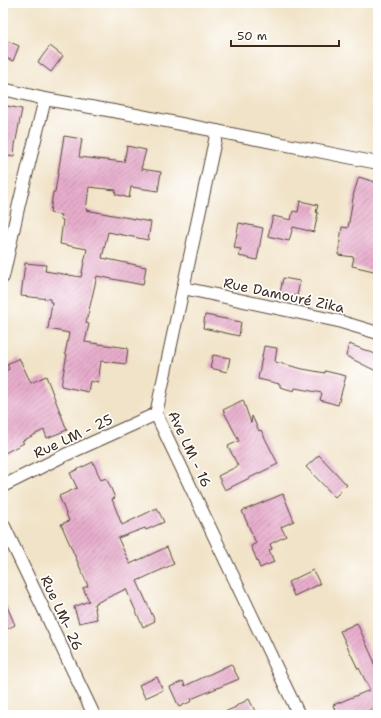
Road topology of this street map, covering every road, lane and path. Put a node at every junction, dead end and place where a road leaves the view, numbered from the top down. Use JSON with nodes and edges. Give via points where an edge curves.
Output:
{"nodes":[{"id":1,"x":3,"y":89,"type":"edge"},
{"id":2,"x":46,"y":99,"type":"junction"},
{"id":3,"x":217,"y":132,"type":"junction"},
{"id":4,"x":378,"y":163,"type":"edge"},
{"id":5,"x":3,"y":277,"type":"edge"},
{"id":6,"x":183,"y":288,"type":"junction"},
{"id":7,"x":378,"y":333,"type":"edge"},
{"id":8,"x":156,"y":414,"type":"junction"},
{"id":9,"x":3,"y":486,"type":"edge"},
{"id":10,"x":3,"y":524,"type":"edge"},
{"id":11,"x":94,"y":715,"type":"edge"},
{"id":12,"x":299,"y":715,"type":"edge"}],
"edges":[{"from":1,"to":2,"type":"street"},
{"from":2,"to":3,"type":"street"},
{"from":2,"to":5,"type":"street"},
{"from":3,"to":4,"type":"street"},
{"from":3,"to":6,"type":"street","name":"Ave LM - 16"},
{"from":6,"to":7,"type":"street","name":"Rue Damouré Zika","via":[[338,321]]},
{"from":6,"to":8,"type":"street","name":"Ave LM - 16"},
{"from":8,"to":9,"type":"street","name":"Rue LM - 25"},
{"from":8,"to":12,"type":"street","name":"Ave LM - 16"},
{"from":10,"to":11,"type":"street","name":"Rue LM- 26"}]}
